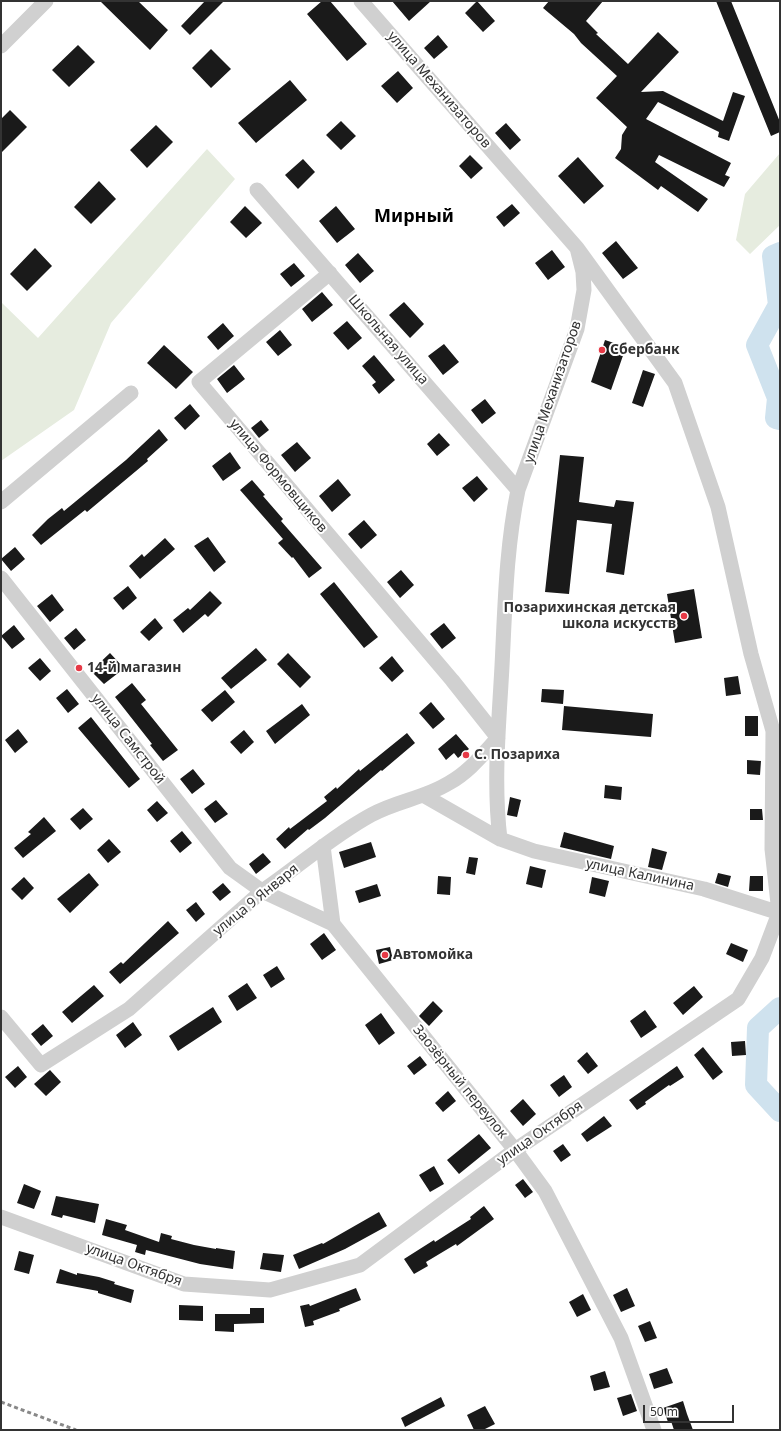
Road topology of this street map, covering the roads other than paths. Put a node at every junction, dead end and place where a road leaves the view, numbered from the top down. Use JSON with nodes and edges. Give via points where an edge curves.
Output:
{"nodes":[{"id":1,"x":46,"y":1,"type":"edge"},
{"id":2,"x":361,"y":1,"type":"edge"},
{"id":3,"x":1,"y":46,"type":"edge"},
{"id":4,"x":257,"y":190,"type":"dead end"},
{"id":5,"x":577,"y":248,"type":"junction"},
{"id":6,"x":330,"y":273,"type":"junction"},
{"id":7,"x":131,"y":393,"type":"dead end"},
{"id":8,"x":518,"y":490,"type":"junction"},
{"id":9,"x":1,"y":502,"type":"edge"},
{"id":10,"x":1,"y":578,"type":"edge"},
{"id":11,"x":498,"y":738,"type":"junction"},
{"id":12,"x":423,"y":795,"type":"junction"},
{"id":13,"x":500,"y":839,"type":"junction"},
{"id":14,"x":323,"y":846,"type":"junction"},
{"id":15,"x":262,"y":891,"type":"junction"},
{"id":16,"x":780,"y":913,"type":"edge"},
{"id":17,"x":333,"y":924,"type":"junction"},
{"id":18,"x":7,"y":1025,"type":"edge"},
{"id":19,"x":515,"y":1150,"type":"junction"},
{"id":20,"x":1,"y":1217,"type":"edge"},
{"id":21,"x":654,"y":1430,"type":"edge"}],
"edges":[{"from":1,"to":3,"type":"street"},
{"from":2,"to":5,"type":"street","name":"улица Механизаторов"},
{"from":4,"to":6,"type":"street","name":"Школьная улица"},
{"from":5,"to":8,"type":"street","name":"улица Механизаторов","via":[[584,290],[577,329]]},
{"from":5,"to":16,"type":"street","name":"улица Октября","via":[[675,383],[718,507],[751,654],[774,731],[772,849]]},
{"from":6,"to":8,"type":"street","name":"Школьная улица"},
{"from":6,"to":11,"type":"street","name":"улица Формовщиков","via":[[199,382],[481,714]]},
{"from":7,"to":9,"type":"street"},
{"from":8,"to":11,"type":"street","name":"улица Механизаторов","via":[[509,550]]},
{"from":10,"to":15,"type":"street","name":"улица Самстрой","via":[[230,868]]},
{"from":11,"to":12,"type":"street","name":"улица 9 Января","via":[[471,768],[456,779]]},
{"from":11,"to":13,"type":"street","name":"улица Механизаторов","via":[[496,799]]},
{"from":12,"to":13,"type":"street","name":"улица Калинина"},
{"from":12,"to":14,"type":"street","name":"улица 9 Января","via":[[399,802],[371,815]]},
{"from":13,"to":16,"type":"street","name":"улица Калинина","via":[[534,851],[704,889]]},
{"from":14,"to":15,"type":"street","name":"улица 9 Января","via":[[283,878]]},
{"from":14,"to":17,"type":"street"},
{"from":15,"to":17,"type":"street","name":"Заозёрный переулок"},
{"from":15,"to":18,"type":"street","name":"улица 9 Января","via":[[129,1009],[46,1061]]},
{"from":16,"to":19,"type":"street","name":"улица Октября","via":[[762,958],[738,999]]},
{"from":17,"to":19,"type":"street","name":"Заозёрный переулок"},
{"from":19,"to":20,"type":"street","name":"улица Октября","via":[[360,1265],[270,1290],[184,1284]]},
{"from":19,"to":21,"type":"street","name":"Заозёрный переулок","via":[[544,1191],[621,1338]]}]}
